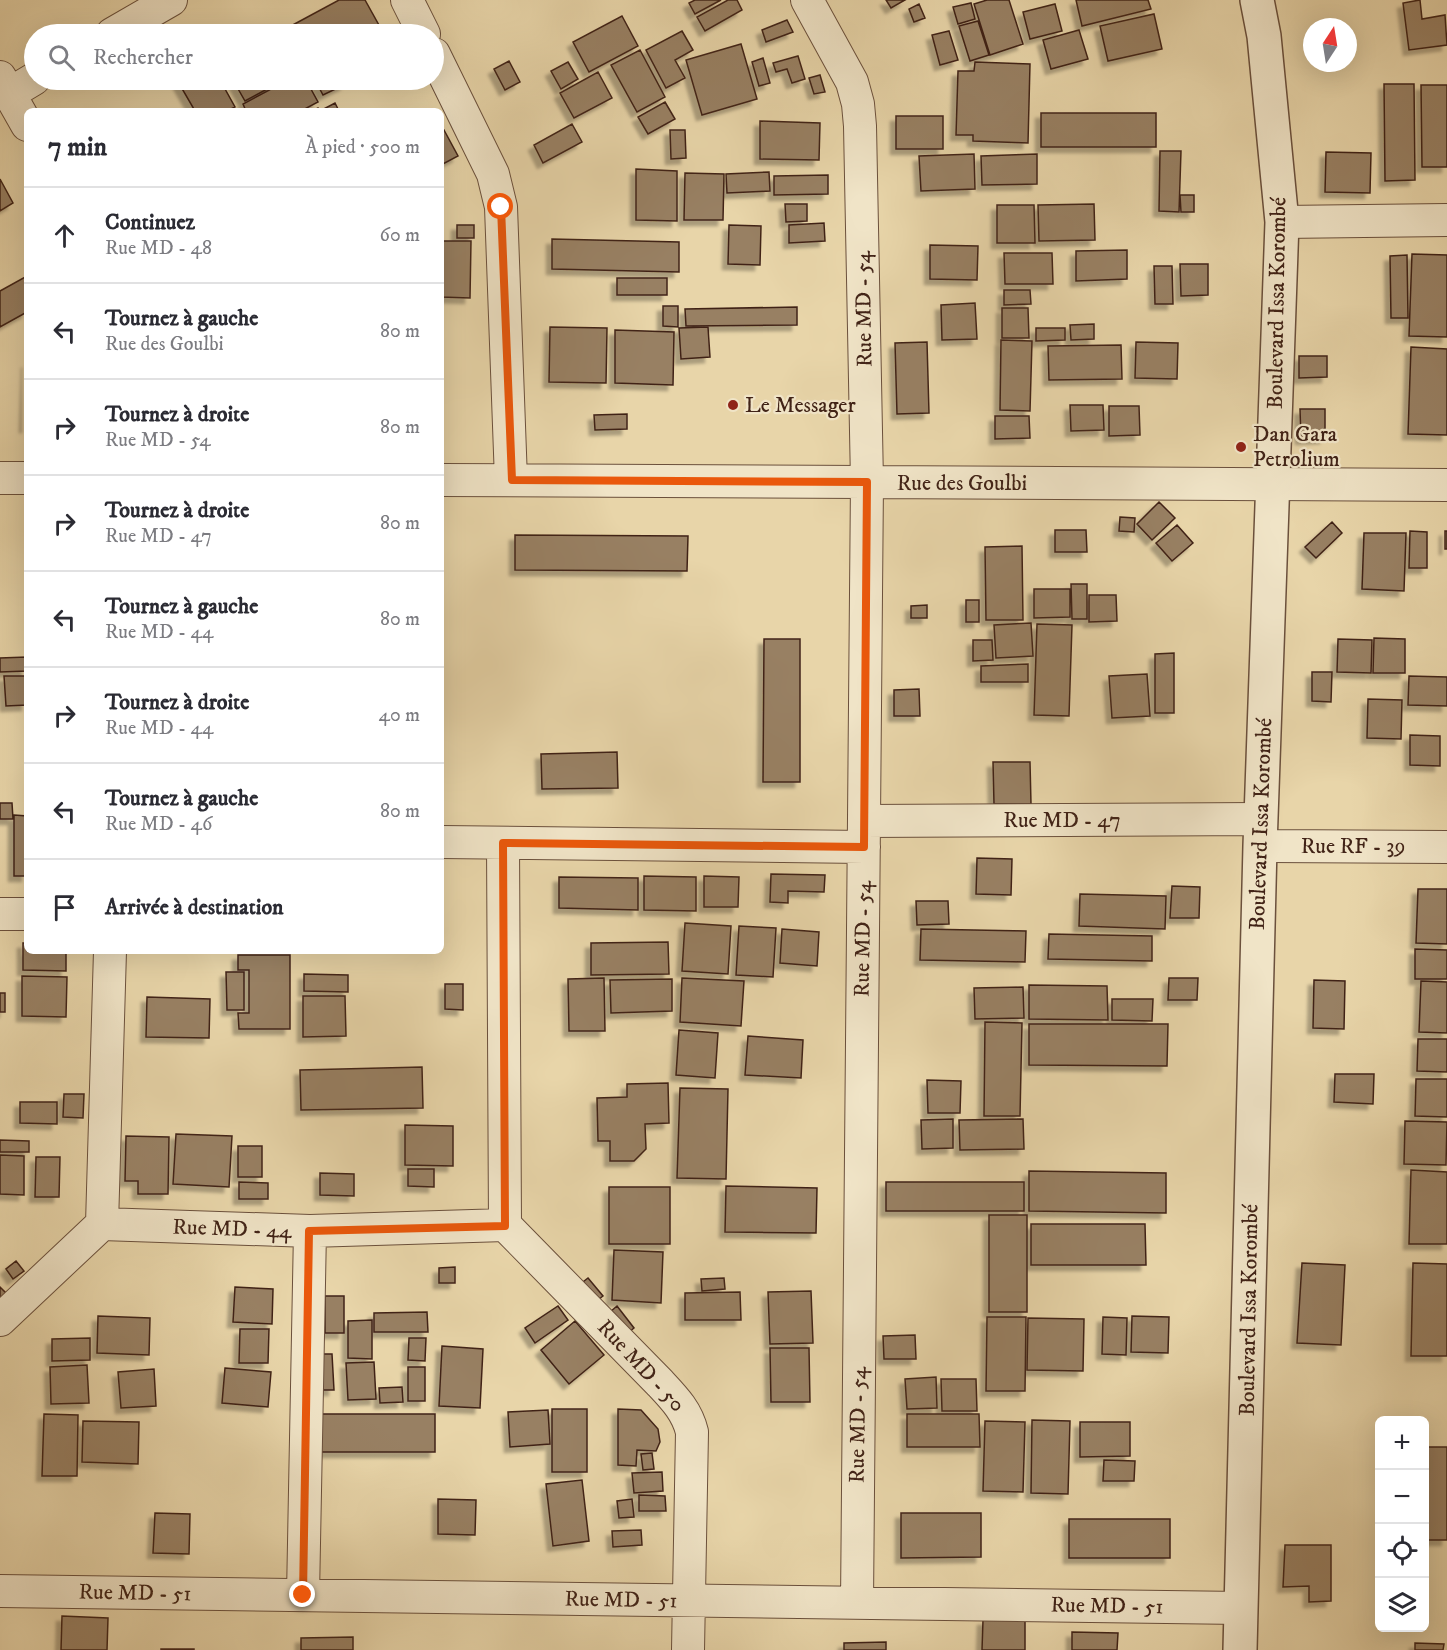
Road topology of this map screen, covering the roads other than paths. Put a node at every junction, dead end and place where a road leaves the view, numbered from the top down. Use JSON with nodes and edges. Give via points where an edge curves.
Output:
{"nodes":[{"id":1,"x":171,"y":0,"type":"edge"},
{"id":2,"x":407,"y":0,"type":"edge"},
{"id":3,"x":807,"y":0,"type":"edge"},
{"id":4,"x":1257,"y":0,"type":"edge"},
{"id":5,"x":129,"y":24,"type":"edge"},
{"id":6,"x":419,"y":24,"type":"edge"},
{"id":7,"x":444,"y":74,"type":"edge"},
{"id":8,"x":14,"y":84,"type":"edge"},
{"id":9,"x":24,"y":116,"type":"edge"},
{"id":10,"x":1447,"y":220,"type":"edge"},
{"id":11,"x":1282,"y":222,"type":"junction"},
{"id":12,"x":0,"y":478,"type":"edge"},
{"id":13,"x":24,"y":478,"type":"edge"},
{"id":14,"x":444,"y":480,"type":"edge"},
{"id":15,"x":512,"y":480,"type":"junction"},
{"id":16,"x":867,"y":482,"type":"junction"},
{"id":17,"x":1273,"y":484,"type":"junction"},
{"id":18,"x":1447,"y":484,"type":"edge"},
{"id":19,"x":1260,"y":832,"type":"junction"},
{"id":20,"x":864,"y":834,"type":"junction"},
{"id":21,"x":444,"y":842,"type":"edge"},
{"id":22,"x":503,"y":843,"type":"junction"},
{"id":23,"x":1447,"y":847,"type":"edge"},
{"id":24,"x":0,"y":914,"type":"edge"},
{"id":25,"x":24,"y":914,"type":"edge"},
{"id":26,"x":110,"y":954,"type":"edge"},
{"id":27,"x":102,"y":1224,"type":"junction"},
{"id":28,"x":505,"y":1226,"type":"junction"},
{"id":29,"x":309,"y":1231,"type":"junction"},
{"id":30,"x":0,"y":1320,"type":"edge"},
{"id":31,"x":0,"y":1591,"type":"edge"},
{"id":32,"x":303,"y":1595,"type":"junction"},
{"id":33,"x":689,"y":1601,"type":"junction"},
{"id":34,"x":857,"y":1603,"type":"junction"},
{"id":35,"x":1242,"y":1608,"type":"junction"},
{"id":36,"x":688,"y":1650,"type":"edge"},
{"id":37,"x":1240,"y":1650,"type":"edge"}],
"edges":[{"from":1,"to":5,"type":"street"},
{"from":2,"to":6,"type":"street"},
{"from":3,"to":16,"type":"street","name":"Rue MD - 54","via":[[852,82],[858,104]]},
{"from":4,"to":11,"type":"street","name":"Boulevard Issa Korombé"},
{"from":7,"to":15,"type":"street","via":[[493,174],[501,207]]},
{"from":8,"to":9,"type":"street"},
{"from":10,"to":11,"type":"street"},
{"from":11,"to":17,"type":"street","name":"Boulevard Issa Korombé"},
{"from":12,"to":13,"type":"street"},
{"from":14,"to":15,"type":"street","name":"Rue des Goulbi"},
{"from":15,"to":16,"type":"street","name":"Rue des Goulbi"},
{"from":16,"to":17,"type":"street","name":"Rue des Goulbi"},
{"from":16,"to":20,"type":"street","name":"Rue MD - 54"},
{"from":17,"to":18,"type":"street","name":"Rue des Goulbi"},
{"from":17,"to":19,"type":"street","name":"Boulevard Issa Korombé"},
{"from":19,"to":20,"type":"street","name":"Rue MD - 47"},
{"from":19,"to":23,"type":"street","name":"Rue RF - 39"},
{"from":19,"to":35,"type":"street","name":"Boulevard Issa Korombé"},
{"from":20,"to":22,"type":"street","name":"Rue MD - 47"},
{"from":20,"to":34,"type":"street","name":"Rue MD - 54"},
{"from":21,"to":22,"type":"street","name":"Rue MD - 47"},
{"from":22,"to":28,"type":"street"},
{"from":24,"to":25,"type":"street"},
{"from":26,"to":27,"type":"street"},
{"from":27,"to":29,"type":"street","name":"Rue MD - 44"},
{"from":27,"to":30,"type":"street"},
{"from":28,"to":29,"type":"street","name":"Rue MD - 44"},
{"from":28,"to":33,"type":"street","name":"Rue MD - 50","via":[[659,1383],[690,1420]]},
{"from":29,"to":32,"type":"street"},
{"from":31,"to":32,"type":"street","name":"Rue MD - 51"},
{"from":32,"to":33,"type":"street","name":"Rue MD - 51"},
{"from":33,"to":34,"type":"street","name":"Rue MD - 51"},
{"from":33,"to":36,"type":"street","name":"Rue MD - 50"},
{"from":34,"to":35,"type":"street","name":"Rue MD - 51"},
{"from":35,"to":37,"type":"street","name":"Boulevard Issa Korombé"}]}
